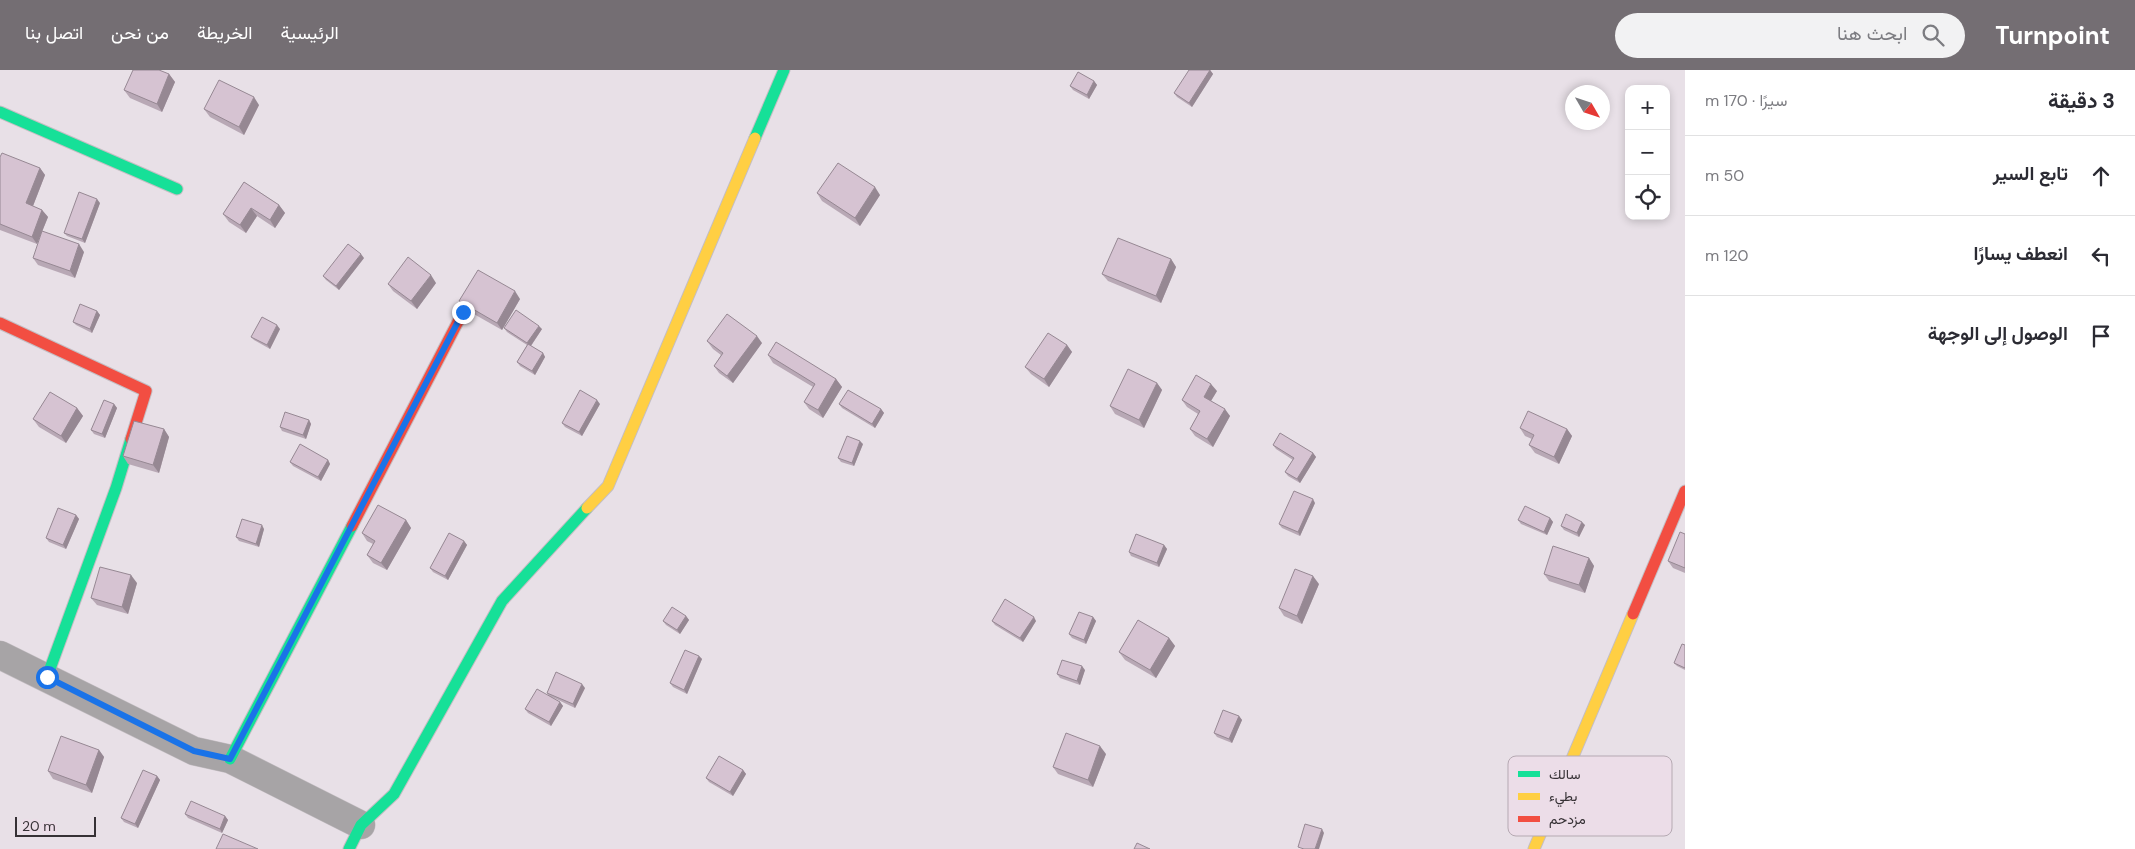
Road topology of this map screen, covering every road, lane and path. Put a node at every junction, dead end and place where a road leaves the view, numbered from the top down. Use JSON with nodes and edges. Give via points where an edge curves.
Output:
{"nodes":[{"id":1,"x":784,"y":70,"type":"edge"},
{"id":2,"x":0,"y":112,"type":"edge"},
{"id":3,"x":177,"y":189,"type":"dead end"},
{"id":4,"x":463,"y":312,"type":"edge"},
{"id":5,"x":0,"y":323,"type":"edge"},
{"id":6,"x":1685,"y":491,"type":"edge"},
{"id":7,"x":0,"y":655,"type":"edge"},
{"id":8,"x":47,"y":677,"type":"junction"},
{"id":9,"x":1573,"y":756,"type":"edge"},
{"id":10,"x":230,"y":759,"type":"junction"},
{"id":11,"x":361,"y":825,"type":"junction"},
{"id":12,"x":1539,"y":836,"type":"edge"},
{"id":13,"x":349,"y":849,"type":"edge"},
{"id":14,"x":1534,"y":849,"type":"edge"}],
"edges":[{"from":1,"to":11,"type":"street","via":[[608,486],[502,601],[394,794]]},
{"from":2,"to":3,"type":"street"},
{"from":4,"to":10,"type":"street"},
{"from":5,"to":8,"type":"street","via":[[146,391],[116,488]]},
{"from":6,"to":9,"type":"street"},
{"from":7,"to":8,"type":"street"},
{"from":8,"to":10,"type":"street","via":[[194,751]]},
{"from":10,"to":11,"type":"street"},
{"from":11,"to":13,"type":"street"},
{"from":12,"to":14,"type":"street"}]}
